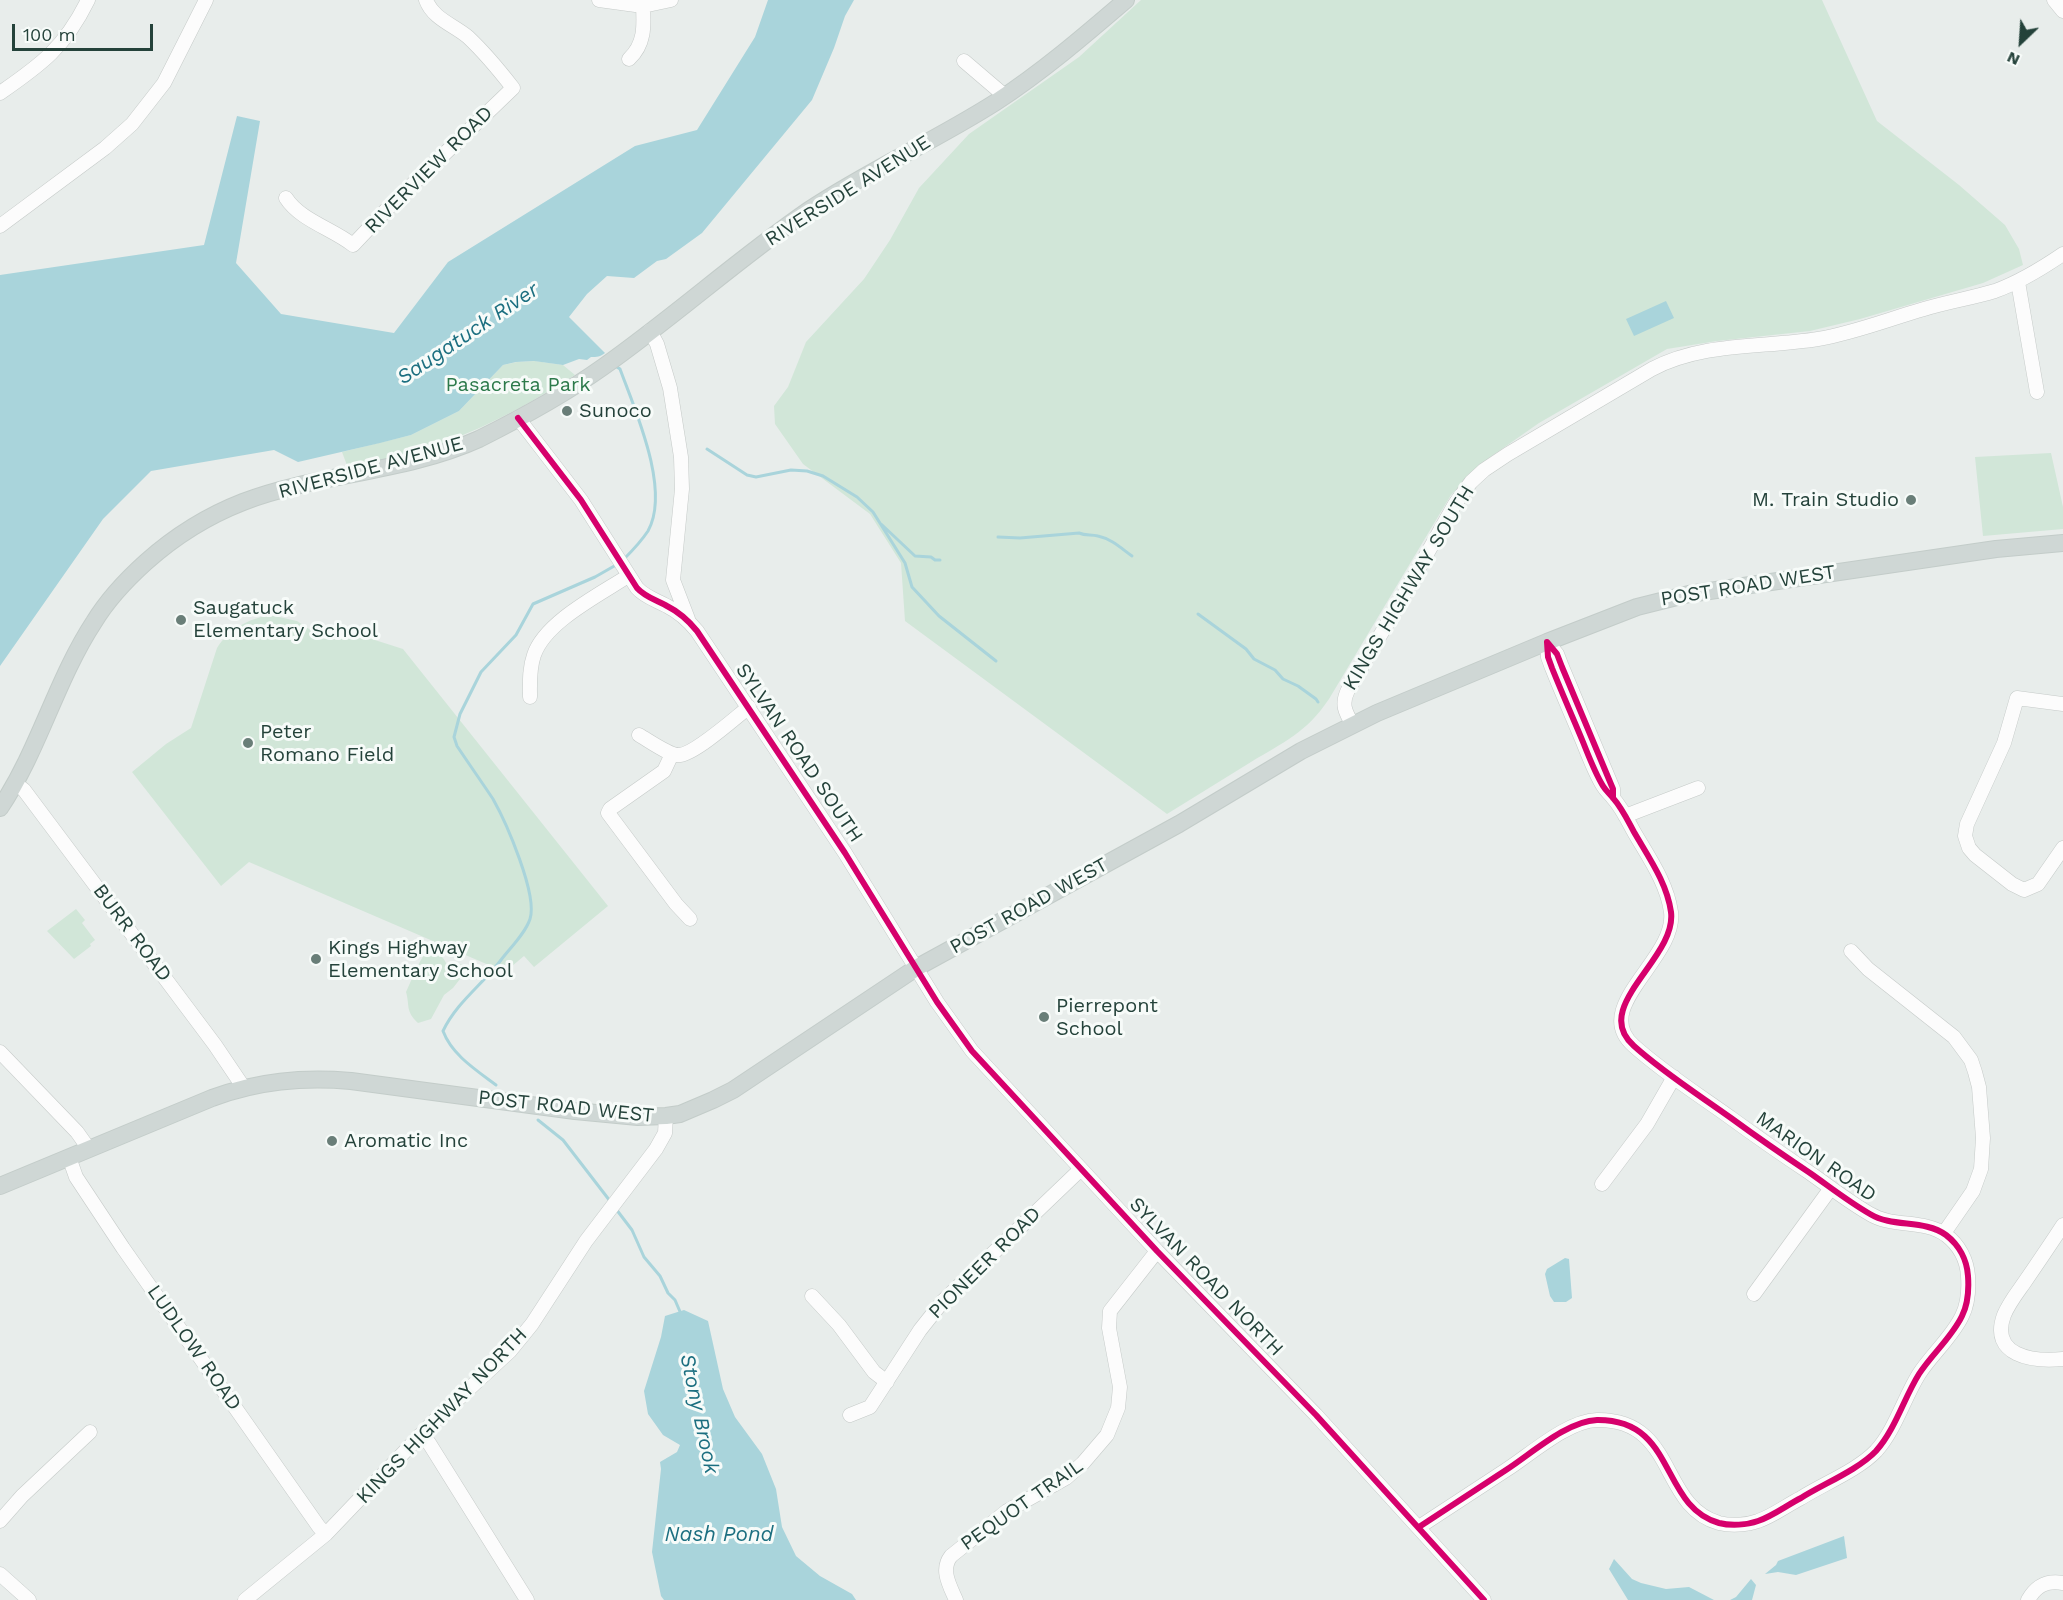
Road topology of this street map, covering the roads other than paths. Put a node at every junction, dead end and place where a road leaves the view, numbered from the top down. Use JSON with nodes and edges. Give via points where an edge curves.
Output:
{"nodes":[{"id":1,"x":88,"y":0,"type":"edge"},
{"id":2,"x":206,"y":0,"type":"edge"},
{"id":3,"x":426,"y":0,"type":"edge"},
{"id":4,"x":599,"y":0,"type":"edge"},
{"id":5,"x":671,"y":0,"type":"edge"},
{"id":6,"x":1126,"y":0,"type":"edge"},
{"id":7,"x":2054,"y":0,"type":"edge"},
{"id":8,"x":643,"y":6,"type":"junction"},
{"id":9,"x":2063,"y":11,"type":"edge"},
{"id":10,"x":629,"y":59,"type":"dead end"},
{"id":11,"x":964,"y":61,"type":"dead end"},
{"id":12,"x":0,"y":93,"type":"edge"},
{"id":13,"x":1005,"y":96,"type":"junction"},
{"id":14,"x":286,"y":198,"type":"dead end"},
{"id":15,"x":0,"y":226,"type":"edge"},
{"id":16,"x":2063,"y":254,"type":"edge"},
{"id":17,"x":2018,"y":282,"type":"junction"},
{"id":18,"x":650,"y":332,"type":"junction"},
{"id":19,"x":2037,"y":392,"type":"dead end"},
{"id":20,"x":518,"y":418,"type":"junction"},
{"id":21,"x":2063,"y":543,"type":"edge"},
{"id":22,"x":625,"y":571,"type":"junction"},
{"id":23,"x":673,"y":580,"type":"junction"},
{"id":24,"x":688,"y":619,"type":"junction"},
{"id":25,"x":1547,"y":642,"type":"junction"},
{"id":26,"x":530,"y":697,"type":"dead end"},
{"id":27,"x":2063,"y":704,"type":"edge"},
{"id":28,"x":749,"y":707,"type":"junction"},
{"id":29,"x":1353,"y":724,"type":"junction"},
{"id":30,"x":639,"y":735,"type":"dead end"},
{"id":31,"x":672,"y":754,"type":"junction"},
{"id":32,"x":15,"y":783,"type":"junction"},
{"id":33,"x":1698,"y":788,"type":"dead end"},
{"id":34,"x":0,"y":808,"type":"edge"},
{"id":35,"x":1625,"y":816,"type":"junction"},
{"id":36,"x":2063,"y":848,"type":"edge"},
{"id":37,"x":690,"y":919,"type":"dead end"},
{"id":38,"x":1851,"y":951,"type":"dead end"},
{"id":39,"x":916,"y":968,"type":"junction"},
{"id":40,"x":0,"y":1053,"type":"edge"},
{"id":41,"x":1674,"y":1077,"type":"junction"},
{"id":42,"x":244,"y":1088,"type":"junction"},
{"id":43,"x":666,"y":1116,"type":"junction"},
{"id":44,"x":89,"y":1149,"type":"junction"},
{"id":45,"x":69,"y":1157,"type":"junction"},
{"id":46,"x":1081,"y":1169,"type":"junction"},
{"id":47,"x":1602,"y":1184,"type":"dead end"},
{"id":48,"x":0,"y":1186,"type":"edge"},
{"id":49,"x":1831,"y":1188,"type":"junction"},
{"id":50,"x":2063,"y":1225,"type":"edge"},
{"id":51,"x":1944,"y":1233,"type":"junction"},
{"id":52,"x":1157,"y":1251,"type":"junction"},
{"id":53,"x":1754,"y":1294,"type":"dead end"},
{"id":54,"x":812,"y":1296,"type":"dead end"},
{"id":55,"x":2063,"y":1359,"type":"edge"},
{"id":56,"x":887,"y":1382,"type":"junction"},
{"id":57,"x":850,"y":1415,"type":"dead end"},
{"id":58,"x":90,"y":1432,"type":"dead end"},
{"id":59,"x":419,"y":1436,"type":"junction"},
{"id":60,"x":0,"y":1521,"type":"edge"},
{"id":61,"x":1419,"y":1527,"type":"junction"},
{"id":62,"x":326,"y":1534,"type":"junction"},
{"id":63,"x":0,"y":1574,"type":"edge"},
{"id":64,"x":2063,"y":1582,"type":"edge"},
{"id":65,"x":29,"y":1600,"type":"edge"},
{"id":66,"x":245,"y":1600,"type":"edge"},
{"id":67,"x":527,"y":1600,"type":"edge"},
{"id":68,"x":956,"y":1600,"type":"edge"},
{"id":69,"x":1484,"y":1600,"type":"edge"},
{"id":70,"x":2028,"y":1600,"type":"edge"}],
"edges":[{"from":1,"to":12,"type":"street","via":[[54,51]]},
{"from":2,"to":15,"type":"street","via":[[164,83],[138,117],[105,148]]},
{"from":3,"to":14,"type":"street","name":"RIVERVIEW ROAD","via":[[430,10],[466,35],[513,88],[353,245],[294,208]]},
{"from":4,"to":8,"type":"street"},
{"from":5,"to":8,"type":"street"},
{"from":6,"to":13,"type":"main road","name":"RIVERSIDE AVENUE"},
{"from":7,"to":9,"type":"street"},
{"from":8,"to":10,"type":"street","via":[[641,42]]},
{"from":11,"to":13,"type":"street"},
{"from":13,"to":18,"type":"main road","name":"RIVERSIDE AVENUE","via":[[810,210]]},
{"from":16,"to":17,"type":"street","name":"KINGS HIGHWAY SOUTH"},
{"from":17,"to":19,"type":"street"},
{"from":17,"to":29,"type":"street","name":"KINGS HIGHWAY SOUTH","via":[[1840,334],[1677,357],[1500,459],[1476,477],[1459,498],[1348,690],[1344,708]]},
{"from":18,"to":20,"type":"main road","name":"RIVERSIDE AVENUE","via":[[576,385]]},
{"from":18,"to":23,"type":"street","via":[[670,388],[682,472]]},
{"from":20,"to":22,"type":"street","name":"SYLVAN ROAD SOUTH","via":[[581,500]]},
{"from":20,"to":32,"type":"main road","name":"RIVERSIDE AVENUE","via":[[472,442],[432,456],[244,502],[178,537],[128,579],[96,618]]},
{"from":21,"to":25,"type":"main road","name":"POST ROAD WEST","via":[[1996,549],[1689,594],[1637,607]]},
{"from":22,"to":23,"type":"street","name":"SYLVAN ROAD SOUTH","via":[[647,592],[657,596],[666,592]]},
{"from":22,"to":24,"type":"street","name":"SYLVAN ROAD SOUTH","via":[[642,594]]},
{"from":22,"to":26,"type":"street","via":[[544,636],[530,669]]},
{"from":23,"to":24,"type":"street"},
{"from":24,"to":28,"type":"street","name":"SYLVAN ROAD SOUTH"},
{"from":25,"to":29,"type":"main road","name":"POST ROAD WEST"},
{"from":25,"to":35,"type":"street","name":"MARION ROAD","via":[[1557,654],[1613,789],[1613,798]]},
{"from":27,"to":36,"type":"street","via":[[2018,698],[2004,742],[1965,830],[1975,855],[2024,890],[2038,884]]},
{"from":28,"to":31,"type":"street","via":[[694,749]]},
{"from":28,"to":39,"type":"street","name":"SYLVAN ROAD SOUTH"},
{"from":29,"to":39,"type":"main road","name":"POST ROAD WEST"},
{"from":30,"to":31,"type":"street"},
{"from":31,"to":37,"type":"street","via":[[664,771],[608,813]]},
{"from":32,"to":34,"type":"main road","name":"RIVERSIDE AVENUE"},
{"from":32,"to":42,"type":"street","name":"BURR ROAD","via":[[96,884]]},
{"from":33,"to":35,"type":"street"},
{"from":35,"to":41,"type":"street","name":"MARION ROAD","via":[[1660,878],[1672,919],[1663,947],[1620,1013],[1621,1026],[1631,1044]]},
{"from":38,"to":51,"type":"street","via":[[1954,1037],[1964,1047],[1976,1072],[1983,1138],[1981,1169],[1973,1191]]},
{"from":39,"to":43,"type":"main road","name":"POST ROAD WEST","via":[[733,1090],[691,1110]]},
{"from":39,"to":46,"type":"street","name":"SYLVAN ROAD NORTH","via":[[972,1051]]},
{"from":40,"to":44,"type":"street"},
{"from":41,"to":47,"type":"street","via":[[1647,1124]]},
{"from":41,"to":49,"type":"street","name":"MARION ROAD"},
{"from":42,"to":43,"type":"main road","name":"POST ROAD WEST","via":[[287,1080],[329,1079],[595,1114]]},
{"from":42,"to":44,"type":"main road","name":"POST ROAD WEST"},
{"from":43,"to":59,"type":"street","name":"KINGS HIGHWAY NORTH","via":[[661,1142],[569,1265],[519,1341]]},
{"from":44,"to":45,"type":"main road","name":"POST ROAD WEST"},
{"from":45,"to":48,"type":"main road","name":"POST ROAD WEST"},
{"from":45,"to":62,"type":"street","name":"LUDLOW ROAD","via":[[76,1177],[127,1253]]},
{"from":46,"to":52,"type":"street","name":"SYLVAN ROAD NORTH"},
{"from":46,"to":56,"type":"street","name":"PIONEER ROAD","via":[[943,1301]]},
{"from":49,"to":51,"type":"street","name":"MARION ROAD","via":[[1875,1218]]},
{"from":49,"to":53,"type":"street"},
{"from":50,"to":55,"type":"street","via":[[2008,1307],[2001,1328],[2011,1351],[2038,1360]]},
{"from":51,"to":61,"type":"street","via":[[1960,1250],[1968,1269],[1967,1302],[1959,1321],[1921,1372],[1876,1451],[1766,1518],[1733,1524],[1718,1523],[1700,1514],[1682,1494],[1651,1441],[1628,1426],[1591,1420],[1541,1446]]},
{"from":52,"to":61,"type":"street","name":"SYLVAN ROAD NORTH"},
{"from":52,"to":68,"type":"street","name":"PEQUOT TRAIL","via":[[1110,1311],[1109,1328],[1120,1387],[1118,1408],[1107,1435],[1066,1478],[1007,1511],[951,1556],[945,1564],[946,1574]]},
{"from":54,"to":56,"type":"street","via":[[839,1324],[874,1372]]},
{"from":56,"to":57,"type":"street","name":"PIONEER ROAD","via":[[870,1407]]},
{"from":58,"to":60,"type":"street"},
{"from":59,"to":62,"type":"street","name":"KINGS HIGHWAY NORTH"},
{"from":59,"to":67,"type":"street","via":[[429,1443]]},
{"from":61,"to":69,"type":"street","name":"SYLVAN ROAD NORTH"},
{"from":62,"to":66,"type":"street","name":"KINGS HIGHWAY NORTH"},
{"from":63,"to":65,"type":"street"},
{"from":64,"to":70,"type":"street","via":[[2042,1585]]}]}
